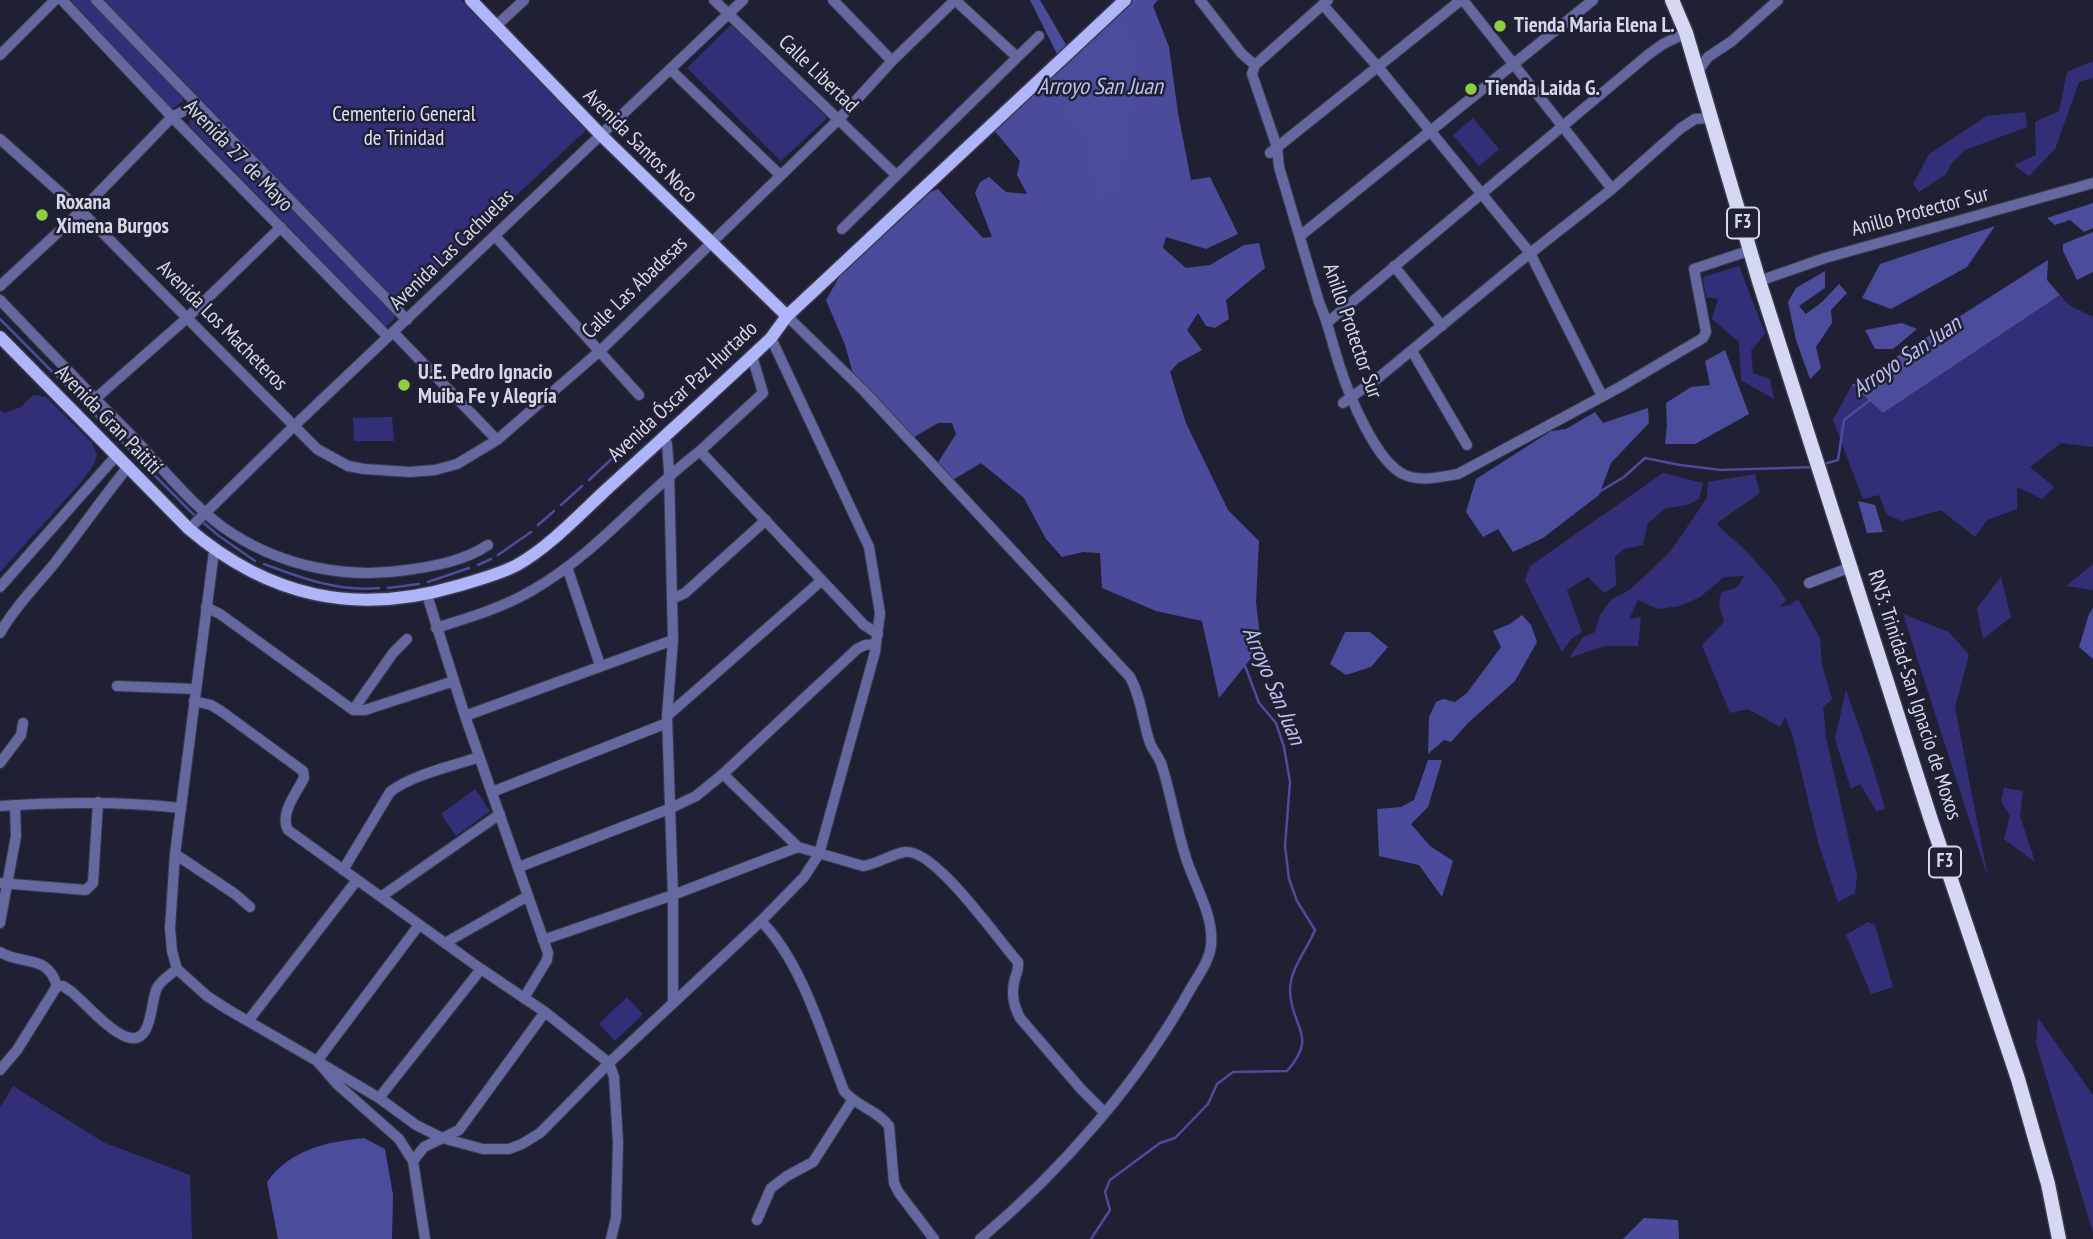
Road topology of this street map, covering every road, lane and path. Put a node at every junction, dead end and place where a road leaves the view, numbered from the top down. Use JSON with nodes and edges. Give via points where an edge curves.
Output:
{"nodes":[{"id":1,"x":55,"y":0,"type":"edge"},
{"id":2,"x":62,"y":0,"type":"edge"},
{"id":3,"x":96,"y":0,"type":"edge"},
{"id":4,"x":471,"y":0,"type":"edge"},
{"id":5,"x":524,"y":0,"type":"edge"},
{"id":6,"x":714,"y":0,"type":"edge"},
{"id":7,"x":743,"y":0,"type":"edge"},
{"id":8,"x":833,"y":0,"type":"edge"},
{"id":9,"x":955,"y":0,"type":"edge"},
{"id":10,"x":1125,"y":0,"type":"edge"},
{"id":11,"x":1199,"y":0,"type":"edge"},
{"id":12,"x":1462,"y":0,"type":"edge"},
{"id":13,"x":1592,"y":0,"type":"edge"},
{"id":14,"x":1672,"y":0,"type":"edge"},
{"id":15,"x":1778,"y":0,"type":"edge"},
{"id":16,"x":1325,"y":2,"type":"edge"},
{"id":17,"x":728,"y":15,"type":"junction"},
{"id":18,"x":496,"y":26,"type":"junction"},
{"id":19,"x":1686,"y":33,"type":"junction"},
{"id":20,"x":1039,"y":36,"type":"dead end"},
{"id":21,"x":0,"y":55,"type":"edge"},
{"id":22,"x":1017,"y":57,"type":"junction"},
{"id":23,"x":892,"y":61,"type":"junction"},
{"id":24,"x":1512,"y":64,"type":"junction"},
{"id":25,"x":1255,"y":65,"type":"junction"},
{"id":26,"x":1378,"y":67,"type":"junction"},
{"id":27,"x":670,"y":68,"type":"junction"},
{"id":28,"x":1698,"y":71,"type":"junction"},
{"id":29,"x":197,"y":104,"type":"junction"},
{"id":30,"x":172,"y":117,"type":"junction"},
{"id":31,"x":1712,"y":118,"type":"junction"},
{"id":32,"x":838,"y":120,"type":"junction"},
{"id":33,"x":1562,"y":126,"type":"junction"},
{"id":34,"x":1430,"y":130,"type":"junction"},
{"id":35,"x":601,"y":135,"type":"junction"},
{"id":36,"x":0,"y":139,"type":"edge"},
{"id":37,"x":1274,"y":150,"type":"junction"},
{"id":38,"x":780,"y":175,"type":"junction"},
{"id":39,"x":896,"y":175,"type":"junction"},
{"id":40,"x":2093,"y":184,"type":"edge"},
{"id":41,"x":1612,"y":189,"type":"junction"},
{"id":42,"x":1480,"y":194,"type":"junction"},
{"id":43,"x":81,"y":211,"type":"junction"},
{"id":44,"x":281,"y":227,"type":"junction"},
{"id":45,"x":842,"y":229,"type":"dead end"},
{"id":46,"x":495,"y":236,"type":"junction"},
{"id":47,"x":1300,"y":236,"type":"junction"},
{"id":48,"x":709,"y":243,"type":"junction"},
{"id":49,"x":1751,"y":250,"type":"junction"},
{"id":50,"x":1530,"y":253,"type":"junction"},
{"id":51,"x":1394,"y":266,"type":"junction"},
{"id":52,"x":1759,"y":281,"type":"junction"},
{"id":53,"x":0,"y":286,"type":"edge"},
{"id":54,"x":0,"y":300,"type":"edge"},
{"id":55,"x":786,"y":316,"type":"junction"},
{"id":56,"x":187,"y":318,"type":"junction"},
{"id":57,"x":407,"y":320,"type":"junction"},
{"id":58,"x":1328,"y":322,"type":"junction"},
{"id":59,"x":1442,"y":326,"type":"junction"},
{"id":60,"x":391,"y":334,"type":"junction"},
{"id":61,"x":0,"y":337,"type":"edge"},
{"id":62,"x":771,"y":338,"type":"junction"},
{"id":63,"x":601,"y":350,"type":"junction"},
{"id":64,"x":1412,"y":351,"type":"junction"},
{"id":65,"x":752,"y":356,"type":"junction"},
{"id":66,"x":639,"y":395,"type":"dead end"},
{"id":67,"x":1602,"y":396,"type":"junction"},
{"id":68,"x":95,"y":399,"type":"junction"},
{"id":69,"x":1347,"y":400,"type":"junction"},
{"id":70,"x":293,"y":426,"type":"junction"},
{"id":71,"x":497,"y":440,"type":"junction"},
{"id":72,"x":665,"y":440,"type":"junction"},
{"id":73,"x":1468,"y":445,"type":"dead end"},
{"id":74,"x":700,"y":451,"type":"junction"},
{"id":75,"x":116,"y":456,"type":"junction"},
{"id":76,"x":127,"y":468,"type":"junction"},
{"id":77,"x":669,"y":473,"type":"junction"},
{"id":78,"x":198,"y":520,"type":"junction"},
{"id":79,"x":766,"y":520,"type":"junction"},
{"id":80,"x":488,"y":545,"type":"dead end"},
{"id":81,"x":215,"y":551,"type":"junction"},
{"id":82,"x":567,"y":566,"type":"junction"},
{"id":83,"x":1851,"y":567,"type":"junction"},
{"id":84,"x":821,"y":581,"type":"junction"},
{"id":85,"x":1808,"y":583,"type":"dead end"},
{"id":86,"x":0,"y":587,"type":"edge"},
{"id":87,"x":426,"y":595,"type":"junction"},
{"id":88,"x":672,"y":599,"type":"junction"},
{"id":89,"x":206,"y":607,"type":"junction"},
{"id":90,"x":436,"y":628,"type":"junction"},
{"id":91,"x":0,"y":633,"type":"edge"},
{"id":92,"x":407,"y":639,"type":"dead end"},
{"id":93,"x":877,"y":639,"type":"junction"},
{"id":94,"x":673,"y":640,"type":"junction"},
{"id":95,"x":600,"y":665,"type":"junction"},
{"id":96,"x":454,"y":681,"type":"junction"},
{"id":97,"x":117,"y":687,"type":"dead end"},
{"id":98,"x":196,"y":689,"type":"junction"},
{"id":99,"x":194,"y":701,"type":"junction"},
{"id":100,"x":353,"y":710,"type":"junction"},
{"id":101,"x":464,"y":716,"type":"junction"},
{"id":102,"x":667,"y":719,"type":"junction"},
{"id":103,"x":23,"y":723,"type":"dead end"},
{"id":104,"x":479,"y":757,"type":"junction"},
{"id":105,"x":0,"y":763,"type":"edge"},
{"id":106,"x":723,"y":774,"type":"junction"},
{"id":107,"x":492,"y":792,"type":"junction"},
{"id":108,"x":98,"y":802,"type":"junction"},
{"id":109,"x":15,"y":804,"type":"junction"},
{"id":110,"x":0,"y":806,"type":"edge"},
{"id":111,"x":180,"y":808,"type":"junction"},
{"id":112,"x":669,"y":809,"type":"junction"},
{"id":113,"x":500,"y":814,"type":"junction"},
{"id":114,"x":798,"y":847,"type":"junction"},
{"id":115,"x":175,"y":854,"type":"junction"},
{"id":116,"x":819,"y":854,"type":"junction"},
{"id":117,"x":519,"y":867,"type":"junction"},
{"id":118,"x":343,"y":870,"type":"junction"},
{"id":119,"x":357,"y":880,"type":"junction"},
{"id":120,"x":4,"y":884,"type":"edge"},
{"id":121,"x":673,"y":895,"type":"junction"},
{"id":122,"x":528,"y":896,"type":"junction"},
{"id":123,"x":382,"y":897,"type":"junction"},
{"id":124,"x":250,"y":907,"type":"dead end"},
{"id":125,"x":761,"y":921,"type":"junction"},
{"id":126,"x":0,"y":923,"type":"edge"},
{"id":127,"x":419,"y":925,"type":"junction"},
{"id":128,"x":543,"y":940,"type":"junction"},
{"id":129,"x":445,"y":943,"type":"junction"},
{"id":130,"x":0,"y":952,"type":"edge"},
{"id":131,"x":177,"y":969,"type":"junction"},
{"id":132,"x":481,"y":969,"type":"junction"},
{"id":133,"x":57,"y":986,"type":"junction"},
{"id":134,"x":524,"y":998,"type":"junction"},
{"id":135,"x":673,"y":1003,"type":"junction"},
{"id":136,"x":545,"y":1012,"type":"junction"},
{"id":137,"x":248,"y":1021,"type":"junction"},
{"id":138,"x":317,"y":1061,"type":"junction"},
{"id":139,"x":609,"y":1063,"type":"junction"},
{"id":140,"x":0,"y":1070,"type":"edge"},
{"id":141,"x":379,"y":1098,"type":"junction"},
{"id":142,"x":852,"y":1101,"type":"junction"},
{"id":143,"x":1104,"y":1112,"type":"junction"},
{"id":144,"x":442,"y":1138,"type":"junction"},
{"id":145,"x":413,"y":1161,"type":"junction"},
{"id":146,"x":757,"y":1220,"type":"dead end"},
{"id":147,"x":425,"y":1239,"type":"edge"},
{"id":148,"x":611,"y":1239,"type":"edge"},
{"id":149,"x":934,"y":1239,"type":"edge"},
{"id":150,"x":980,"y":1239,"type":"edge"},
{"id":151,"x":2059,"y":1239,"type":"edge"}],
"edges":[{"from":1,"to":21,"type":"street"},
{"from":2,"to":30,"type":"street","name":"Avenida 27 de Mayo"},
{"from":3,"to":29,"type":"street","name":"Avenida 27 de Mayo"},
{"from":4,"to":18,"type":"main road","name":"Avenida Santos Noco"},
{"from":5,"to":18,"type":"street"},
{"from":6,"to":17,"type":"street","name":"Calle Libertad"},
{"from":7,"to":17,"type":"street","name":"Avenida Las Cachuelas"},
{"from":8,"to":23,"type":"street"},
{"from":9,"to":22,"type":"street"},
{"from":9,"to":23,"type":"street","name":"Calle Las Abadesas"},
{"from":10,"to":55,"type":"main road","name":"Avenida Óscar Paz Hurtado"},
{"from":11,"to":25,"type":"street"},
{"from":12,"to":24,"type":"street"},
{"from":12,"to":26,"type":"street"},
{"from":13,"to":24,"type":"street"},
{"from":14,"to":19,"type":"highway","number":"F3"},
{"from":15,"to":28,"type":"street","via":[[1708,57]]},
{"from":16,"to":25,"type":"street"},
{"from":16,"to":26,"type":"street"},
{"from":17,"to":27,"type":"street","name":"Avenida Las Cachuelas"},
{"from":17,"to":32,"type":"street","name":"Calle Libertad"},
{"from":18,"to":35,"type":"main road","name":"Avenida Santos Noco"},
{"from":19,"to":28,"type":"highway","number":"F3"},
{"from":19,"to":33,"type":"street","via":[[1649,54]]},
{"from":20,"to":22,"type":"street"},
{"from":22,"to":39,"type":"street"},
{"from":23,"to":32,"type":"street","name":"Calle Las Abadesas"},
{"from":24,"to":33,"type":"street"},
{"from":24,"to":34,"type":"street"},
{"from":25,"to":37,"type":"street","name":"Anillo Protector Sur","via":[[1252,74]]},
{"from":26,"to":34,"type":"street"},
{"from":26,"to":37,"type":"street"},
{"from":27,"to":35,"type":"street","name":"Avenida Las Cachuelas"},
{"from":27,"to":38,"type":"street"},
{"from":28,"to":31,"type":"highway","number":"F3"},
{"from":29,"to":30,"type":"street"},
{"from":29,"to":57,"type":"street","name":"Avenida 27 de Mayo"},
{"from":30,"to":43,"type":"street"},
{"from":30,"to":44,"type":"street","name":"Avenida 27 de Mayo"},
{"from":31,"to":41,"type":"street","via":[[1695,119],[1681,128]]},
{"from":31,"to":49,"type":"highway","number":"F3"},
{"from":32,"to":38,"type":"street","name":"Calle Las Abadesas"},
{"from":32,"to":39,"type":"street","name":"Calle Libertad"},
{"from":33,"to":41,"type":"street"},
{"from":33,"to":42,"type":"street"},
{"from":34,"to":42,"type":"street"},
{"from":34,"to":47,"type":"street"},
{"from":35,"to":46,"type":"street","name":"Avenida Las Cachuelas"},
{"from":35,"to":48,"type":"main road","name":"Avenida Santos Noco"},
{"from":36,"to":43,"type":"street","name":"Avenida Los Macheteros"},
{"from":37,"to":47,"type":"street","name":"Anillo Protector Sur"},
{"from":38,"to":48,"type":"street","name":"Calle Las Abadesas"},
{"from":39,"to":45,"type":"street"},
{"from":40,"to":52,"type":"street","name":"Anillo Protector Sur","via":[[1825,258]]},
{"from":41,"to":50,"type":"street"},
{"from":42,"to":50,"type":"street"},
{"from":42,"to":51,"type":"street"},
{"from":43,"to":53,"type":"street"},
{"from":43,"to":56,"type":"street","name":"Avenida Los Macheteros"},
{"from":44,"to":56,"type":"street"},
{"from":44,"to":60,"type":"street","name":"Avenida 27 de Mayo"},
{"from":46,"to":57,"type":"street","name":"Avenida Las Cachuelas"},
{"from":46,"to":63,"type":"street"},
{"from":47,"to":58,"type":"street","name":"Anillo Protector Sur"},
{"from":48,"to":55,"type":"main road","name":"Avenida Santos Noco"},
{"from":48,"to":63,"type":"street","name":"Calle Las Abadesas"},
{"from":49,"to":52,"type":"highway","number":"F3"},
{"from":49,"to":67,"type":"street","name":"Anillo Protector Sur","via":[[1694,269],[1706,332],[1703,338]]},
{"from":50,"to":59,"type":"street"},
{"from":50,"to":67,"type":"street"},
{"from":51,"to":58,"type":"street"},
{"from":51,"to":59,"type":"street"},
{"from":52,"to":83,"type":"highway","name":"RN3: Trinidad-San Ignacio de Moxos","number":"F3"},
{"from":54,"to":68,"type":"street"},
{"from":55,"to":62,"type":"main road","name":"Avenida Óscar Paz Hurtado"},
{"from":55,"to":143,"type":"street","via":[[863,390],[1102,645],[1138,691],[1150,744],[1161,763],[1187,862],[1204,904],[1211,947],[1173,1020]]},
{"from":56,"to":68,"type":"street"},
{"from":56,"to":70,"type":"street","name":"Avenida Los Macheteros"},
{"from":57,"to":60,"type":"street","name":"Avenida Las Cachuelas"},
{"from":58,"to":69,"type":"street","name":"Anillo Protector Sur"},
{"from":59,"to":64,"type":"street"},
{"from":60,"to":70,"type":"street","name":"Avenida Las Cachuelas"},
{"from":60,"to":71,"type":"street","name":"Avenida 27 de Mayo"},
{"from":61,"to":75,"type":"main road","name":"Avenida Gran Paitití"},
{"from":62,"to":65,"type":"main road","name":"Avenida Óscar Paz Hurtado"},
{"from":62,"to":93,"type":"street","via":[[869,547],[880,612]]},
{"from":63,"to":66,"type":"street"},
{"from":63,"to":71,"type":"street","name":"Calle Las Abadesas"},
{"from":64,"to":69,"type":"street"},
{"from":64,"to":73,"type":"street"},
{"from":65,"to":72,"type":"main road","name":"Avenida Óscar Paz Hurtado"},
{"from":65,"to":74,"type":"street","via":[[763,393]]},
{"from":67,"to":69,"type":"street","name":"Anillo Protector Sur","via":[[1458,474],[1430,479],[1405,475],[1390,465]]},
{"from":68,"to":78,"type":"street","via":[[170,478]]},
{"from":70,"to":71,"type":"street","name":"Calle Las Abadesas","via":[[332,459],[384,471],[435,470],[457,464]]},
{"from":70,"to":78,"type":"street","name":"Avenida Las Cachuelas"},
{"from":72,"to":77,"type":"street"},
{"from":72,"to":87,"type":"main road","name":"Avenida Óscar Paz Hurtado","via":[[534,554],[501,572]]},
{"from":74,"to":77,"type":"street"},
{"from":74,"to":79,"type":"street"},
{"from":75,"to":76,"type":"main road","name":"Avenida Gran Paitití"},
{"from":75,"to":86,"type":"street"},
{"from":76,"to":78,"type":"main road","name":"Avenida Gran Paitití"},
{"from":76,"to":91,"type":"street"},
{"from":77,"to":82,"type":"street"},
{"from":77,"to":88,"type":"street"},
{"from":78,"to":80,"type":"street","via":[[298,564],[330,571],[383,574],[420,568],[459,560]]},
{"from":78,"to":81,"type":"main road","name":"Avenida Óscar Paz Hurtado"},
{"from":79,"to":84,"type":"street"},
{"from":79,"to":88,"type":"street","via":[[685,593]]},
{"from":81,"to":87,"type":"main road","name":"Avenida Óscar Paz Hurtado","via":[[282,585],[323,597],[363,601]]},
{"from":81,"to":89,"type":"street"},
{"from":82,"to":90,"type":"street","via":[[504,605]]},
{"from":82,"to":95,"type":"street"},
{"from":83,"to":85,"type":"street"},
{"from":83,"to":151,"type":"highway","name":"RN3: Trinidad-San Ignacio de Moxos","number":"F3","via":[[2018,1079]]},
{"from":84,"to":93,"type":"street"},
{"from":84,"to":102,"type":"street"},
{"from":87,"to":90,"type":"street"},
{"from":88,"to":94,"type":"street"},
{"from":89,"to":98,"type":"street"},
{"from":89,"to":100,"type":"street"},
{"from":90,"to":96,"type":"street"},
{"from":92,"to":100,"type":"street"},
{"from":93,"to":106,"type":"street","via":[[857,649]]},
{"from":93,"to":116,"type":"street"},
{"from":94,"to":95,"type":"street"},
{"from":94,"to":102,"type":"street"},
{"from":95,"to":101,"type":"street"},
{"from":96,"to":100,"type":"street"},
{"from":96,"to":101,"type":"street"},
{"from":97,"to":98,"type":"street"},
{"from":98,"to":99,"type":"street"},
{"from":99,"to":111,"type":"street"},
{"from":99,"to":118,"type":"street","via":[[221,711],[303,771],[284,824]]},
{"from":101,"to":104,"type":"street"},
{"from":102,"to":107,"type":"street"},
{"from":102,"to":112,"type":"street"},
{"from":103,"to":105,"type":"street","via":[[21,735]]},
{"from":104,"to":107,"type":"street"},
{"from":104,"to":118,"type":"street","via":[[390,792]]},
{"from":106,"to":112,"type":"street","via":[[696,796]]},
{"from":106,"to":114,"type":"street"},
{"from":107,"to":113,"type":"street"},
{"from":108,"to":109,"type":"street"},
{"from":108,"to":111,"type":"street"},
{"from":108,"to":120,"type":"street","via":[[93,883],[86,890]]},
{"from":109,"to":110,"type":"street"},
{"from":109,"to":120,"type":"street","via":[[16,836]]},
{"from":111,"to":115,"type":"street"},
{"from":112,"to":117,"type":"street"},
{"from":112,"to":121,"type":"street"},
{"from":113,"to":117,"type":"street"},
{"from":113,"to":123,"type":"street"},
{"from":114,"to":116,"type":"street"},
{"from":114,"to":121,"type":"street"},
{"from":115,"to":124,"type":"street"},
{"from":115,"to":131,"type":"street","via":[[170,928]]},
{"from":116,"to":125,"type":"street","via":[[804,877]]},
{"from":116,"to":143,"type":"street","via":[[863,866],[906,852],[917,854],[960,889],[1018,962],[1013,993],[1020,1017]]},
{"from":117,"to":122,"type":"street"},
{"from":118,"to":119,"type":"street"},
{"from":119,"to":123,"type":"street"},
{"from":119,"to":137,"type":"street"},
{"from":120,"to":126,"type":"street"},
{"from":121,"to":128,"type":"street"},
{"from":121,"to":135,"type":"street"},
{"from":122,"to":128,"type":"street"},
{"from":122,"to":129,"type":"street"},
{"from":123,"to":127,"type":"street"},
{"from":125,"to":135,"type":"street"},
{"from":125,"to":142,"type":"street","via":[[789,957]]},
{"from":127,"to":129,"type":"street"},
{"from":127,"to":138,"type":"street"},
{"from":128,"to":134,"type":"street","via":[[547,960]]},
{"from":129,"to":132,"type":"street"},
{"from":130,"to":133,"type":"street","via":[[47,968]]},
{"from":131,"to":133,"type":"street","via":[[157,989],[148,1025],[137,1038],[119,1033],[72,992]]},
{"from":131,"to":137,"type":"street","via":[[207,996]]},
{"from":132,"to":134,"type":"street"},
{"from":132,"to":141,"type":"street"},
{"from":133,"to":140,"type":"street"},
{"from":134,"to":136,"type":"street"},
{"from":135,"to":139,"type":"street"},
{"from":136,"to":139,"type":"street"},
{"from":136,"to":144,"type":"street","via":[[459,1130]]},
{"from":137,"to":138,"type":"street"},
{"from":138,"to":141,"type":"street"},
{"from":138,"to":145,"type":"street","via":[[399,1139]]},
{"from":139,"to":144,"type":"street","via":[[540,1133],[522,1144],[483,1149]]},
{"from":139,"to":148,"type":"street","via":[[618,1142]]},
{"from":141,"to":144,"type":"street"},
{"from":142,"to":146,"type":"street","via":[[813,1162],[771,1188]]},
{"from":142,"to":149,"type":"street","via":[[889,1126],[894,1183]]},
{"from":143,"to":150,"type":"street","via":[[1023,1203]]},
{"from":144,"to":145,"type":"street","via":[[424,1147]]},
{"from":145,"to":147,"type":"street"}]}
